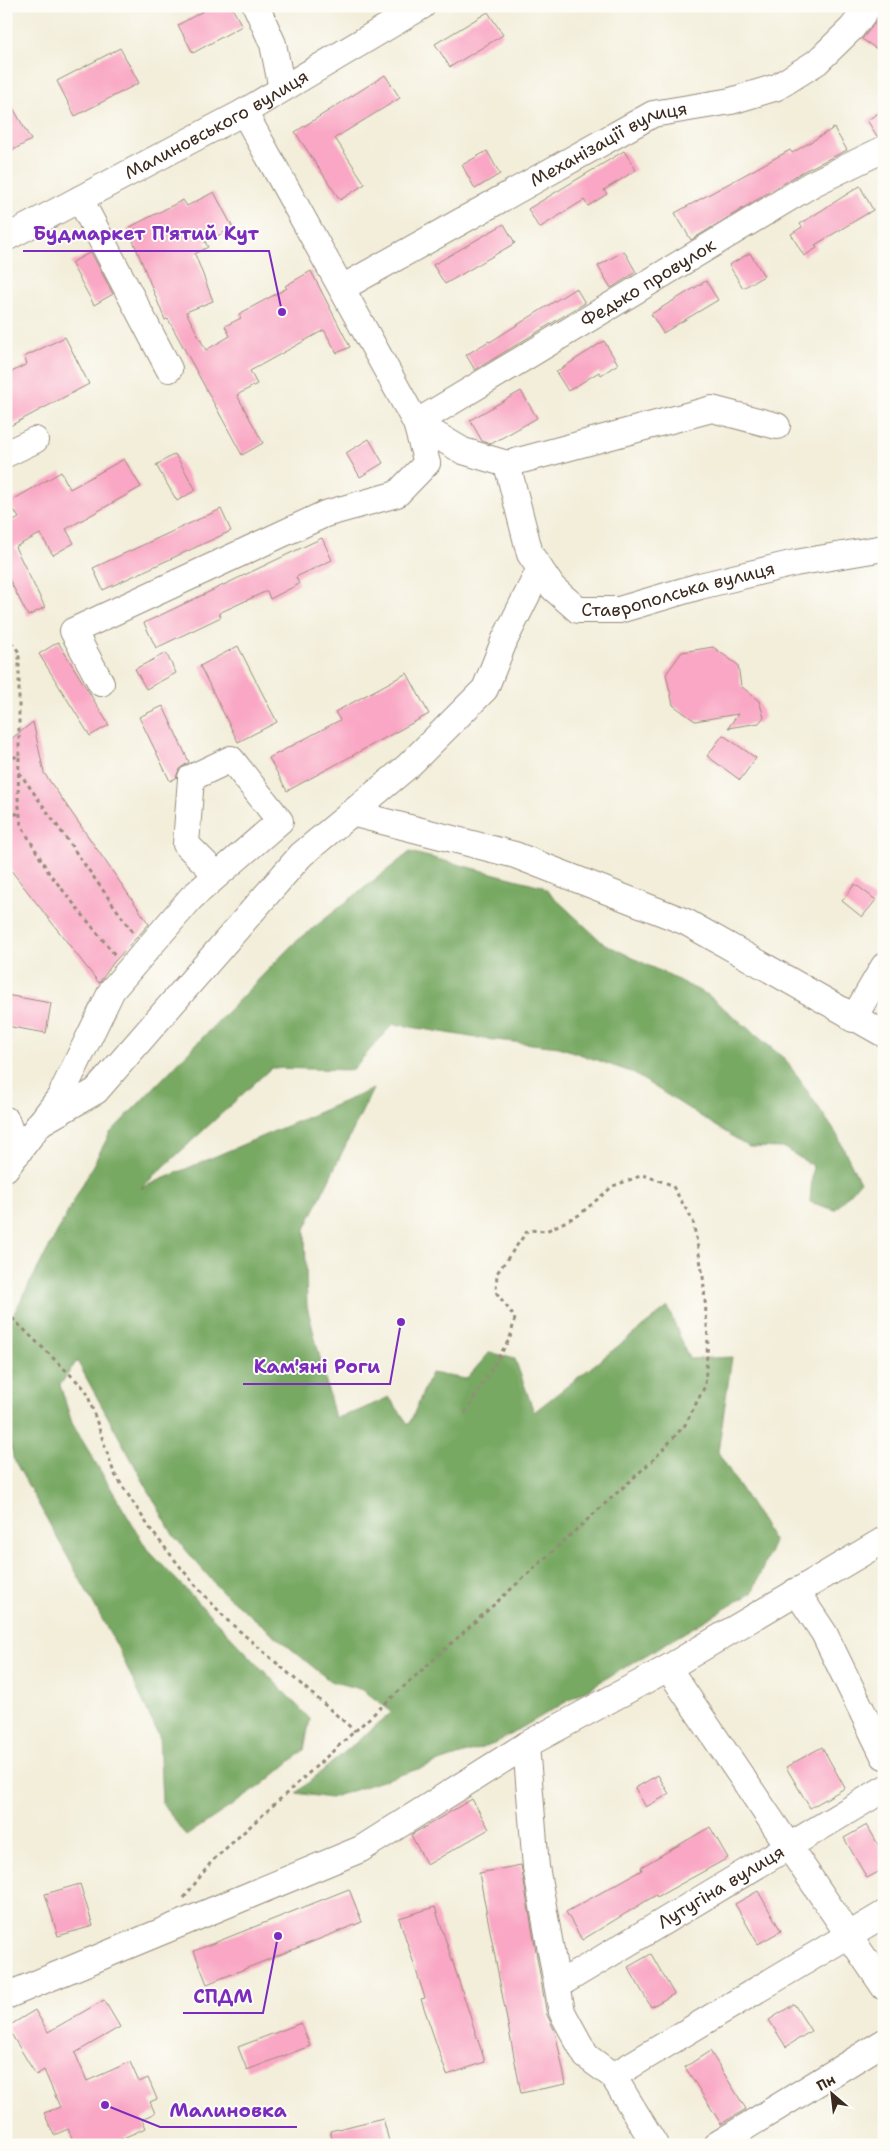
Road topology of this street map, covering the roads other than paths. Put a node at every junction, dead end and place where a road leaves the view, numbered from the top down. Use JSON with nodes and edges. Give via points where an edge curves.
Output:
{"nodes":[{"id":1,"x":256,"y":6,"type":"edge"},
{"id":2,"x":422,"y":6,"type":"edge"},
{"id":3,"x":869,"y":6,"type":"edge"},
{"id":4,"x":282,"y":89,"type":"junction"},
{"id":5,"x":244,"y":112,"type":"junction"},
{"id":6,"x":884,"y":149,"type":"edge"},
{"id":7,"x":80,"y":199,"type":"junction"},
{"id":8,"x":6,"y":238,"type":"edge"},
{"id":9,"x":342,"y":288,"type":"junction"},
{"id":10,"x":169,"y":369,"type":"dead end"},
{"id":11,"x":416,"y":423,"type":"junction"},
{"id":12,"x":777,"y":426,"type":"dead end"},
{"id":13,"x":35,"y":440,"type":"dead end"},
{"id":14,"x":462,"y":451,"type":"junction"},
{"id":15,"x":6,"y":454,"type":"edge"},
{"id":16,"x":427,"y":463,"type":"junction"},
{"id":17,"x":507,"y":464,"type":"junction"},
{"id":18,"x":884,"y":548,"type":"edge"},
{"id":19,"x":540,"y":569,"type":"junction"},
{"id":20,"x":101,"y":683,"type":"dead end"},
{"id":21,"x":352,"y":813,"type":"junction"},
{"id":22,"x":218,"y":875,"type":"dead end"},
{"id":23,"x":884,"y":966,"type":"edge"},
{"id":24,"x":853,"y":1018,"type":"junction"},
{"id":25,"x":884,"y":1034,"type":"edge"},
{"id":26,"x":6,"y":1120,"type":"edge"},
{"id":27,"x":40,"y":1123,"type":"junction"},
{"id":28,"x":12,"y":1161,"type":"edge"},
{"id":29,"x":884,"y":1540,"type":"edge"},
{"id":30,"x":796,"y":1591,"type":"junction"},
{"id":31,"x":668,"y":1668,"type":"junction"},
{"id":32,"x":526,"y":1746,"type":"junction"},
{"id":33,"x":884,"y":1756,"type":"edge"},
{"id":34,"x":884,"y":1789,"type":"edge"},
{"id":35,"x":788,"y":1847,"type":"junction"},
{"id":36,"x":884,"y":1914,"type":"edge"},
{"id":37,"x":849,"y":1935,"type":"junction"},
{"id":38,"x":558,"y":1985,"type":"junction"},
{"id":39,"x":884,"y":1987,"type":"edge"},
{"id":40,"x":6,"y":1996,"type":"edge"},
{"id":41,"x":884,"y":2042,"type":"edge"},
{"id":42,"x":613,"y":2076,"type":"junction"},
{"id":43,"x":655,"y":2145,"type":"edge"},
{"id":44,"x":716,"y":2145,"type":"edge"}],
"edges":[{"from":1,"to":4,"type":"street","via":[[274,44]]},
{"from":2,"to":4,"type":"street","name":"Малиновського вулиця"},
{"from":3,"to":9,"type":"street","name":"Механізації вулиця","via":[[852,28],[817,62],[777,87],[731,101],[653,114]]},
{"from":4,"to":5,"type":"street","name":"Малиновського вулиця"},
{"from":5,"to":7,"type":"street","name":"Малиновського вулиця"},
{"from":5,"to":9,"type":"street"},
{"from":6,"to":11,"type":"street","name":"Федько провулок","via":[[812,184]]},
{"from":7,"to":8,"type":"street","name":"Малиновського вулиця"},
{"from":7,"to":10,"type":"street"},
{"from":9,"to":11,"type":"street"},
{"from":11,"to":14,"type":"street"},
{"from":11,"to":16,"type":"street"},
{"from":12,"to":17,"type":"street","via":[[712,409]]},
{"from":13,"to":15,"type":"street"},
{"from":14,"to":16,"type":"street"},
{"from":14,"to":17,"type":"street"},
{"from":16,"to":20,"type":"street","via":[[398,494],[325,514],[66,633]]},
{"from":17,"to":19,"type":"street","name":"Ставрополська вулиця","via":[[530,554]]},
{"from":18,"to":19,"type":"street","name":"Ставрополська вулиця","via":[[795,563],[619,610],[578,610],[554,588]]},
{"from":19,"to":21,"type":"street","via":[[505,639],[485,689],[408,766]]},
{"from":21,"to":24,"type":"street","via":[[515,855],[686,922]]},
{"from":21,"to":27,"type":"street","via":[[301,855],[96,1091]]},
{"from":22,"to":27,"type":"street","via":[[191,898],[112,990],[60,1097]]},
{"from":23,"to":24,"type":"street"},
{"from":24,"to":25,"type":"street"},
{"from":26,"to":28,"type":"street"},
{"from":27,"to":28,"type":"street"},
{"from":29,"to":30,"type":"street"},
{"from":30,"to":31,"type":"street"},
{"from":30,"to":33,"type":"street","via":[[824,1633]]},
{"from":31,"to":32,"type":"street"},
{"from":31,"to":35,"type":"street"},
{"from":32,"to":38,"type":"street","via":[[536,1867]]},
{"from":32,"to":40,"type":"street","via":[[361,1849]]},
{"from":34,"to":35,"type":"street","name":"Лутугіна вулиця"},
{"from":35,"to":37,"type":"street"},
{"from":35,"to":38,"type":"street","name":"Лутугіна вулиця"},
{"from":36,"to":37,"type":"street"},
{"from":37,"to":39,"type":"street"},
{"from":37,"to":42,"type":"street"},
{"from":38,"to":42,"type":"street","via":[[562,2012],[586,2056]]},
{"from":41,"to":44,"type":"street"},
{"from":42,"to":43,"type":"street"}]}
